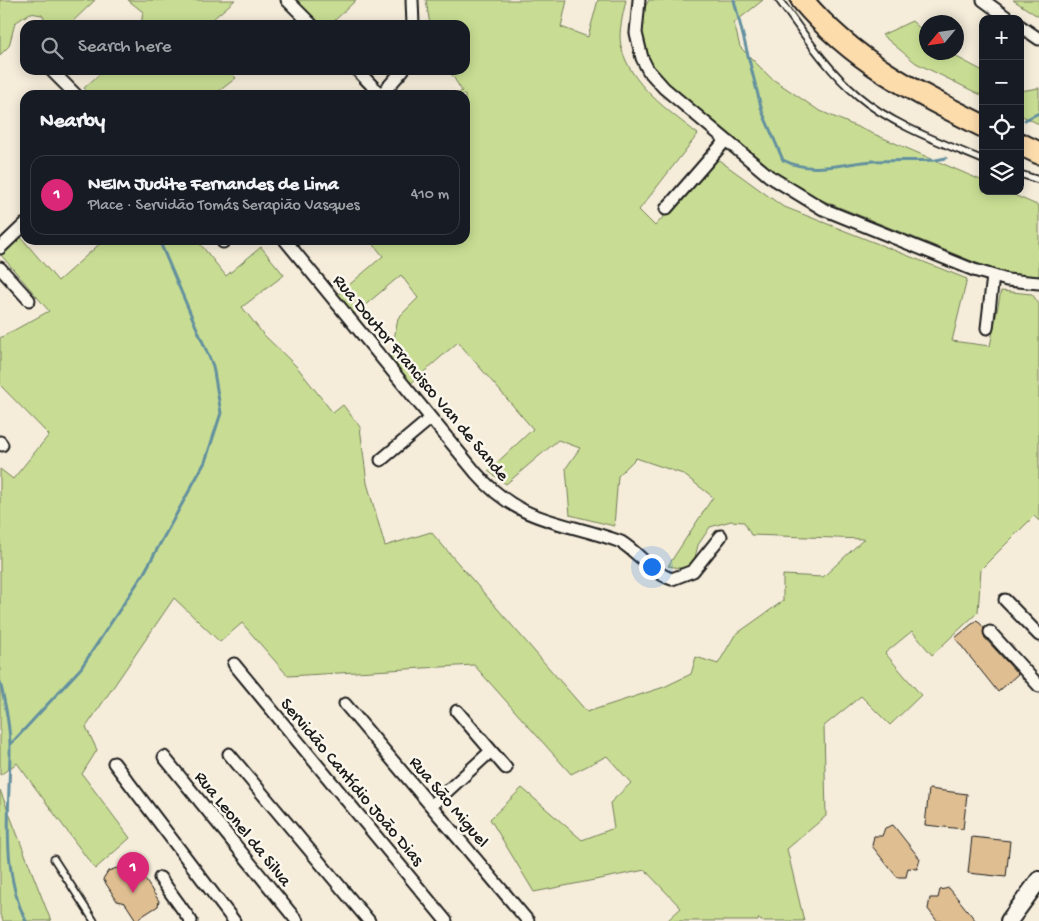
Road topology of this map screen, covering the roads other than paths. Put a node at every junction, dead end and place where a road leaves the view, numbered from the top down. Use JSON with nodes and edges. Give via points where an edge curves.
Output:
{"nodes":[{"id":1,"x":286,"y":0,"type":"edge"},
{"id":2,"x":412,"y":0,"type":"edge"},
{"id":3,"x":638,"y":0,"type":"edge"},
{"id":4,"x":779,"y":0,"type":"edge"},
{"id":5,"x":802,"y":0,"type":"edge"},
{"id":6,"x":820,"y":0,"type":"edge"},
{"id":7,"x":983,"y":0,"type":"edge"},
{"id":8,"x":1004,"y":15,"type":"edge"},
{"id":9,"x":307,"y":20,"type":"edge"},
{"id":10,"x":413,"y":20,"type":"edge"},
{"id":11,"x":1024,"y":29,"type":"edge"},
{"id":12,"x":1039,"y":39,"type":"edge"},
{"id":13,"x":56,"y":75,"type":"edge"},
{"id":14,"x":362,"y":75,"type":"edge"},
{"id":15,"x":399,"y":75,"type":"edge"},
{"id":16,"x":71,"y":90,"type":"edge"},
{"id":17,"x":376,"y":90,"type":"edge"},
{"id":18,"x":385,"y":90,"type":"edge"},
{"id":19,"x":979,"y":111,"type":"edge"},
{"id":20,"x":979,"y":124,"type":"edge"},
{"id":21,"x":1024,"y":134,"type":"edge"},
{"id":22,"x":725,"y":141,"type":"junction"},
{"id":23,"x":1039,"y":141,"type":"edge"},
{"id":24,"x":1024,"y":146,"type":"edge"},
{"id":25,"x":1039,"y":154,"type":"edge"},
{"id":26,"x":979,"y":158,"type":"edge"},
{"id":27,"x":1024,"y":175,"type":"edge"},
{"id":28,"x":1039,"y":180,"type":"edge"},
{"id":29,"x":666,"y":209,"type":"dead end"},
{"id":30,"x":20,"y":229,"type":"edge"},
{"id":31,"x":288,"y":245,"type":"edge"},
{"id":32,"x":0,"y":248,"type":"edge"},
{"id":33,"x":0,"y":268,"type":"edge"},
{"id":34,"x":993,"y":276,"type":"junction"},
{"id":35,"x":1039,"y":283,"type":"edge"},
{"id":36,"x":29,"y":300,"type":"dead end"},
{"id":37,"x":987,"y":328,"type":"dead end"},
{"id":38,"x":431,"y":418,"type":"junction"},
{"id":39,"x":381,"y":460,"type":"dead end"},
{"id":40,"x":721,"y":536,"type":"dead end"},
{"id":41,"x":1006,"y":600,"type":"dead end"},
{"id":42,"x":990,"y":632,"type":"dead end"},
{"id":43,"x":1039,"y":635,"type":"edge"},
{"id":44,"x":234,"y":664,"type":"dead end"},
{"id":45,"x":1039,"y":686,"type":"edge"},
{"id":46,"x":345,"y":704,"type":"dead end"},
{"id":47,"x":457,"y":711,"type":"dead end"},
{"id":48,"x":491,"y":751,"type":"junction"},
{"id":49,"x":230,"y":754,"type":"dead end"},
{"id":50,"x":164,"y":757,"type":"dead end"},
{"id":51,"x":114,"y":763,"type":"dead end"},
{"id":52,"x":506,"y":768,"type":"dead end"},
{"id":53,"x":431,"y":806,"type":"junction"},
{"id":54,"x":54,"y":858,"type":"dead end"},
{"id":55,"x":160,"y":878,"type":"dead end"},
{"id":56,"x":1039,"y":880,"type":"edge"},
{"id":57,"x":94,"y":921,"type":"edge"},
{"id":58,"x":191,"y":921,"type":"edge"},
{"id":59,"x":234,"y":921,"type":"edge"},
{"id":60,"x":297,"y":921,"type":"edge"},
{"id":61,"x":369,"y":921,"type":"edge"},
{"id":62,"x":446,"y":921,"type":"edge"},
{"id":63,"x":528,"y":921,"type":"edge"},
{"id":64,"x":1009,"y":921,"type":"edge"}],
"edges":[{"from":1,"to":9,"type":"street"},
{"from":2,"to":10,"type":"street"},
{"from":3,"to":22,"type":"street","via":[[636,33],[648,70]]},
{"from":4,"to":26,"type":"lane","via":[[834,72],[858,96],[914,130]]},
{"from":5,"to":20,"type":"highway","via":[[841,40],[881,71],[914,92]]},
{"from":6,"to":19,"type":"highway","via":[[850,32],[892,64]]},
{"from":7,"to":8,"type":"street"},
{"from":11,"to":12,"type":"street"},
{"from":13,"to":16,"type":"street"},
{"from":14,"to":17,"type":"street"},
{"from":15,"to":18,"type":"street"},
{"from":21,"to":23,"type":"highway"},
{"from":22,"to":29,"type":"street"},
{"from":22,"to":34,"type":"street","via":[[769,176],[823,209]]},
{"from":24,"to":25,"type":"highway"},
{"from":27,"to":28,"type":"lane"},
{"from":30,"to":32,"type":"street"},
{"from":31,"to":38,"type":"street","name":"Rua Doutor Francisco Van de Sande"},
{"from":33,"to":36,"type":"street"},
{"from":34,"to":35,"type":"street"},
{"from":34,"to":37,"type":"street"},
{"from":38,"to":39,"type":"street"},
{"from":38,"to":40,"type":"street","name":"Rua Doutor Francisco Van de Sande","via":[[482,480],[510,504],[536,517],[621,542],[665,576],[680,577],[693,571]]},
{"from":41,"to":43,"type":"street"},
{"from":42,"to":45,"type":"street"},
{"from":44,"to":62,"type":"street","name":"Servidão Cantídio João Dias"},
{"from":46,"to":53,"type":"street","name":"Rua São Miguel"},
{"from":47,"to":48,"type":"street"},
{"from":48,"to":52,"type":"street"},
{"from":48,"to":53,"type":"street"},
{"from":49,"to":61,"type":"street"},
{"from":50,"to":60,"type":"street","name":"Rua Leonel da Silva"},
{"from":51,"to":59,"type":"street"},
{"from":53,"to":63,"type":"street","name":"Rua São Miguel"},
{"from":54,"to":57,"type":"lane"},
{"from":55,"to":58,"type":"street"},
{"from":56,"to":64,"type":"main road"}]}
